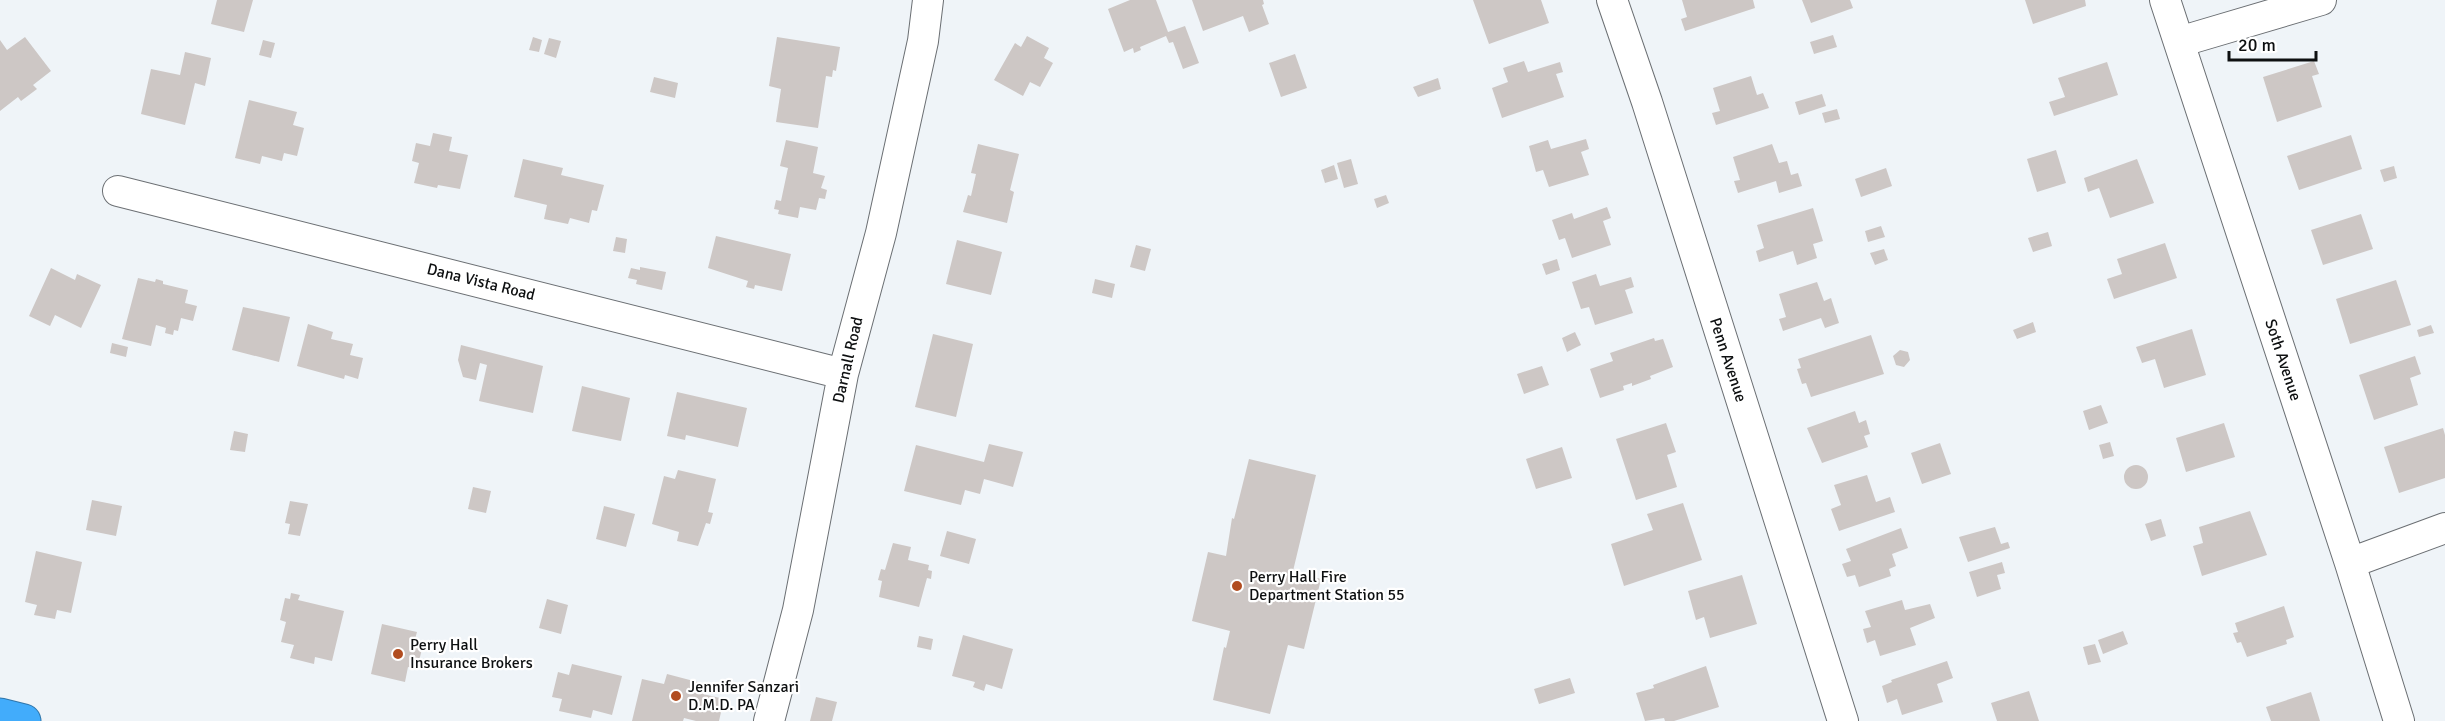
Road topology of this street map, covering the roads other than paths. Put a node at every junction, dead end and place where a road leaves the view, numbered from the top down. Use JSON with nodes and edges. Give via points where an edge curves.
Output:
{"nodes":[{"id":1,"x":928,"y":0,"type":"edge"},
{"id":2,"x":1612,"y":0,"type":"edge"},
{"id":3,"x":2165,"y":0,"type":"edge"},
{"id":4,"x":2321,"y":0,"type":"edge"},
{"id":5,"x":2179,"y":42,"type":"junction"},
{"id":6,"x":118,"y":191,"type":"dead end"},
{"id":7,"x":843,"y":374,"type":"junction"},
{"id":8,"x":2445,"y":528,"type":"edge"},
{"id":9,"x":2350,"y":563,"type":"junction"},
{"id":10,"x":0,"y":715,"type":"edge"},
{"id":11,"x":24,"y":721,"type":"edge"},
{"id":12,"x":769,"y":721,"type":"edge"},
{"id":13,"x":1843,"y":721,"type":"edge"},
{"id":14,"x":2399,"y":721,"type":"edge"}],
"edges":[{"from":1,"to":7,"type":"street","name":"Darnall Road","via":[[923,41],[883,222]]},
{"from":2,"to":13,"type":"street","name":"Penn Avenue"},
{"from":3,"to":5,"type":"street","name":"Soth Avenue"},
{"from":4,"to":5,"type":"street"},
{"from":5,"to":9,"type":"street","name":"Soth Avenue"},
{"from":6,"to":7,"type":"street","name":"Dana Vista Road"},
{"from":7,"to":12,"type":"street","name":"Darnall Road","via":[[798,610]]},
{"from":8,"to":9,"type":"street"},
{"from":9,"to":14,"type":"street","name":"Soth Avenue"},
{"from":10,"to":11,"type":"highway"}]}
